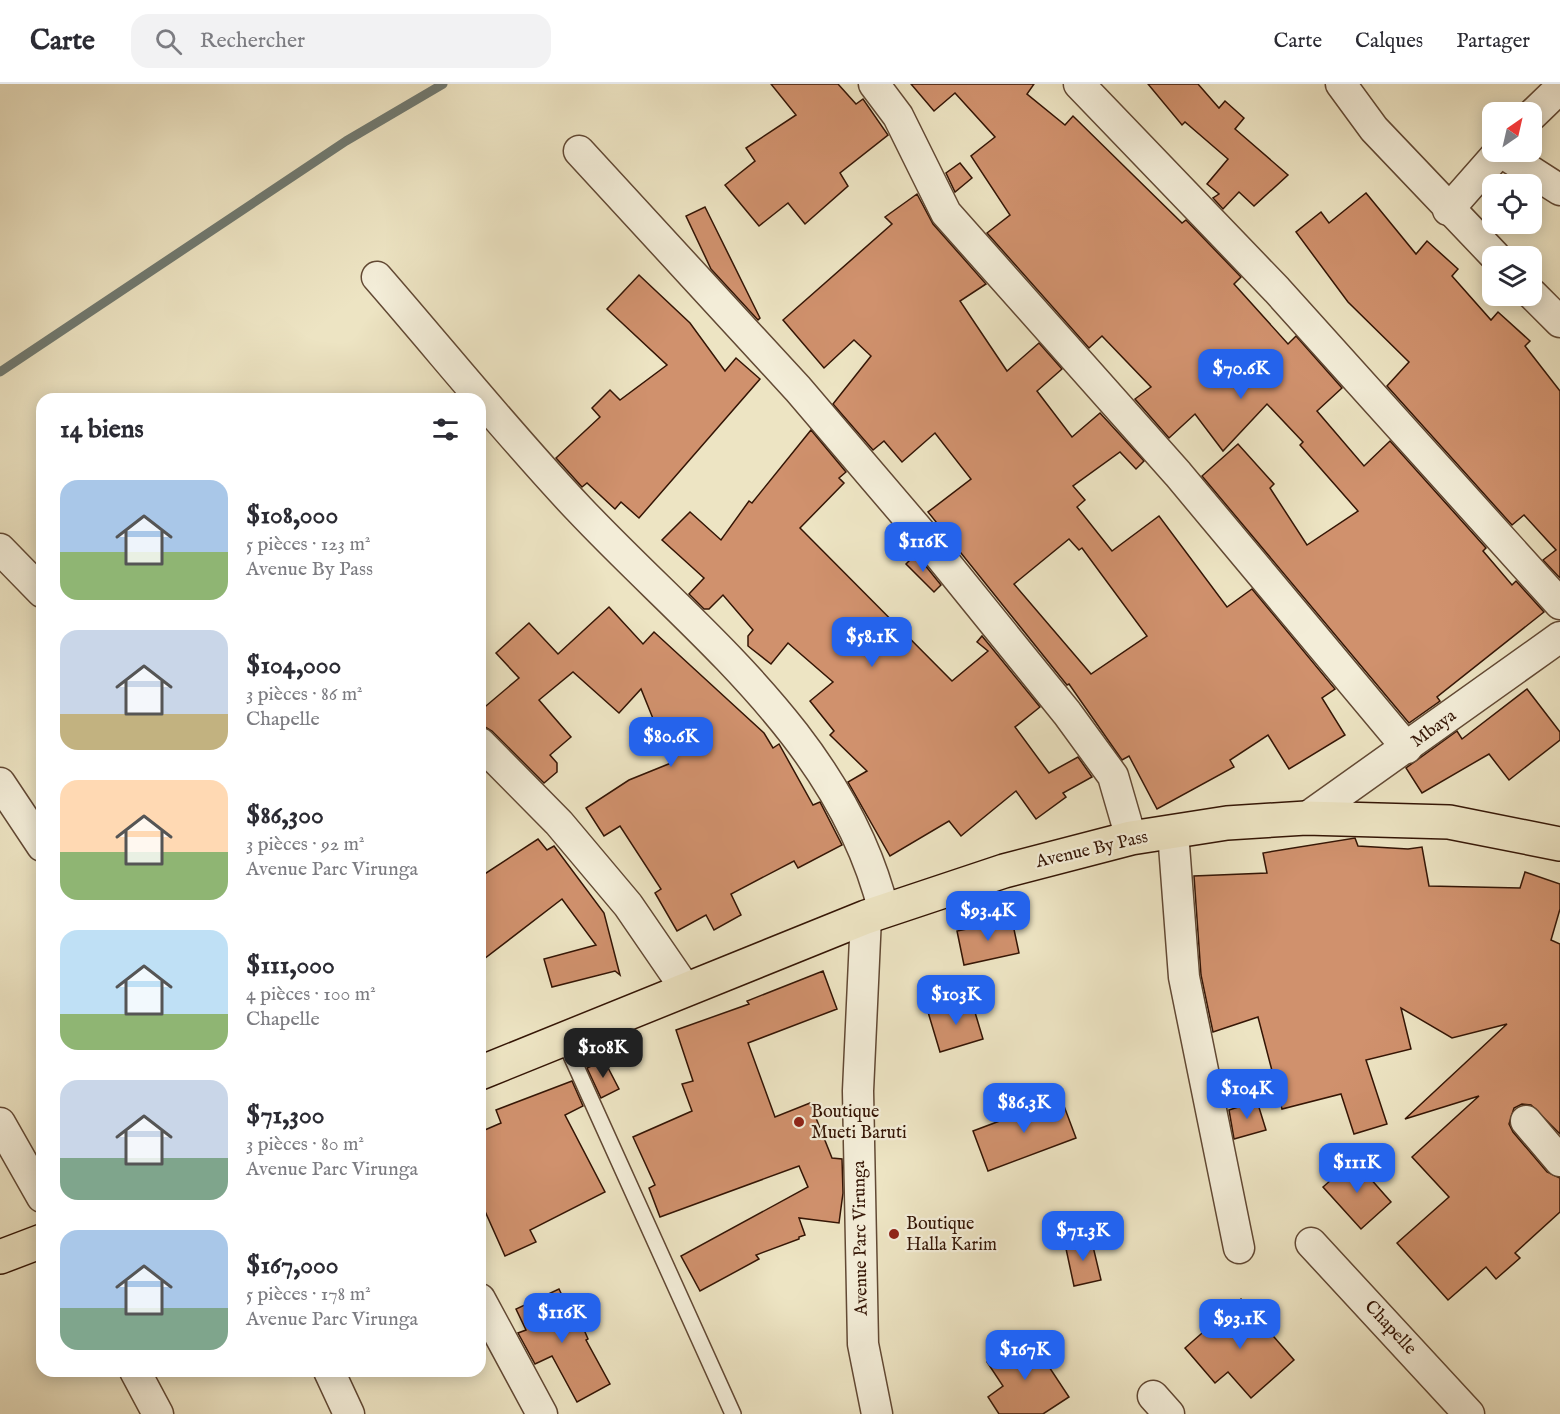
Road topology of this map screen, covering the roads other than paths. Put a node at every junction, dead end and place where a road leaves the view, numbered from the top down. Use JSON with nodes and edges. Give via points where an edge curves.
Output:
{"nodes":[{"id":1,"x":874,"y":84,"type":"edge"},
{"id":2,"x":1079,"y":84,"type":"edge"},
{"id":3,"x":1341,"y":84,"type":"edge"},
{"id":4,"x":1560,"y":88,"type":"edge"},
{"id":5,"x":1542,"y":105,"type":"edge"},
{"id":6,"x":579,"y":151,"type":"dead end"},
{"id":7,"x":1491,"y":162,"type":"edge"},
{"id":8,"x":1516,"y":162,"type":"edge"},
{"id":9,"x":1560,"y":190,"type":"edge"},
{"id":10,"x":1448,"y":210,"type":"junction"},
{"id":11,"x":1485,"y":246,"type":"edge"},
{"id":12,"x":376,"y":277,"type":"dead end"},
{"id":13,"x":1542,"y":304,"type":"edge"},
{"id":14,"x":1560,"y":322,"type":"edge"},
{"id":15,"x":477,"y":393,"type":"edge"},
{"id":16,"x":486,"y":403,"type":"edge"},
{"id":17,"x":0,"y":549,"type":"edge"},
{"id":18,"x":36,"y":586,"type":"edge"},
{"id":19,"x":1560,"y":604,"type":"edge"},
{"id":20,"x":1560,"y":637,"type":"edge"},
{"id":21,"x":1407,"y":748,"type":"junction"},
{"id":22,"x":486,"y":749,"type":"edge"},
{"id":23,"x":0,"y":783,"type":"edge"},
{"id":24,"x":1306,"y":818,"type":"junction"},
{"id":25,"x":1173,"y":832,"type":"junction"},
{"id":26,"x":36,"y":837,"type":"edge"},
{"id":27,"x":1131,"y":838,"type":"junction"},
{"id":28,"x":1560,"y":843,"type":"edge"},
{"id":29,"x":875,"y":914,"type":"junction"},
{"id":30,"x":686,"y":988,"type":"junction"},
{"id":31,"x":564,"y":1040,"type":"junction"},
{"id":32,"x":486,"y":1069,"type":"edge"},
{"id":33,"x":1526,"y":1121,"type":"dead end"},
{"id":34,"x":0,"y":1124,"type":"edge"},
{"id":35,"x":1560,"y":1161,"type":"edge"},
{"id":36,"x":36,"y":1187,"type":"edge"},
{"id":37,"x":36,"y":1243,"type":"edge"},
{"id":38,"x":1311,"y":1243,"type":"dead end"},
{"id":39,"x":1239,"y":1248,"type":"dead end"},
{"id":40,"x":0,"y":1257,"type":"edge"},
{"id":41,"x":486,"y":1310,"type":"edge"},
{"id":42,"x":138,"y":1377,"type":"edge"},
{"id":43,"x":332,"y":1377,"type":"edge"},
{"id":44,"x":158,"y":1414,"type":"edge"},
{"id":45,"x":349,"y":1414,"type":"edge"},
{"id":46,"x":542,"y":1414,"type":"edge"},
{"id":47,"x":733,"y":1414,"type":"edge"},
{"id":48,"x":878,"y":1414,"type":"edge"},
{"id":49,"x":1469,"y":1414,"type":"edge"}],
"edges":[{"from":1,"to":21,"type":"street","via":[[898,116],[946,213],[1178,474]]},
{"from":2,"to":19,"type":"street","via":[[1277,290]]},
{"from":3,"to":10,"type":"street","via":[[1374,129]]},
{"from":4,"to":5,"type":"street"},
{"from":6,"to":27,"type":"street","via":[[798,389],[1067,713],[1113,776]]},
{"from":7,"to":10,"type":"street"},
{"from":8,"to":9,"type":"street"},
{"from":10,"to":11,"type":"street"},
{"from":12,"to":15,"type":"street","name":"Avenue Parc Virunga"},
{"from":13,"to":14,"type":"street"},
{"from":16,"to":29,"type":"street","name":"Avenue Parc Virunga","via":[[579,510],[672,599],[788,722],[842,804],[874,872]]},
{"from":17,"to":18,"type":"street"},
{"from":20,"to":21,"type":"street","name":"Mbaya"},
{"from":21,"to":24,"type":"street","name":"Mbaya"},
{"from":22,"to":30,"type":"street","via":[[559,822],[621,895]]},
{"from":23,"to":26,"type":"street"},
{"from":24,"to":25,"type":"highway","name":"Avenue By Pass"},
{"from":24,"to":28,"type":"highway","name":"Avenue By Pass","via":[[1449,822]]},
{"from":25,"to":27,"type":"highway","name":"Avenue By Pass"},
{"from":25,"to":39,"type":"street","via":[[1184,977]]},
{"from":27,"to":29,"type":"highway","name":"Avenue By Pass","via":[[1004,871]]},
{"from":29,"to":30,"type":"highway","name":"Avenue By Pass"},
{"from":29,"to":48,"type":"street","name":"Avenue Parc Virunga","via":[[858,1091],[863,1344]]},
{"from":30,"to":31,"type":"highway","name":"Avenue By Pass"},
{"from":31,"to":32,"type":"highway","name":"Avenue By Pass"},
{"from":31,"to":47,"type":"lane"},
{"from":33,"to":35,"type":"street"},
{"from":34,"to":36,"type":"street"},
{"from":37,"to":40,"type":"highway"},
{"from":38,"to":49,"type":"street","name":"Chapelle"},
{"from":41,"to":46,"type":"street"},
{"from":42,"to":44,"type":"street"},
{"from":43,"to":45,"type":"street"}]}
